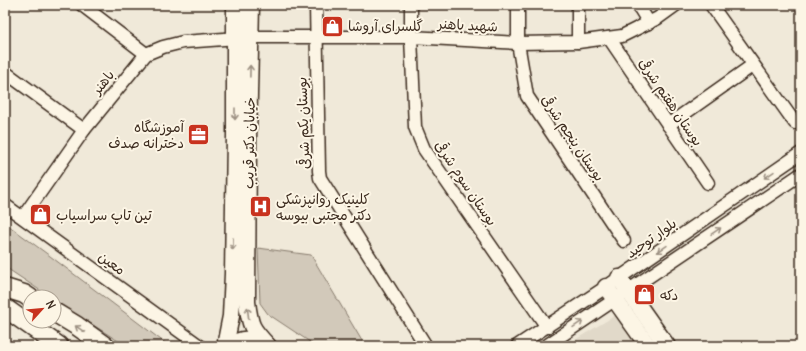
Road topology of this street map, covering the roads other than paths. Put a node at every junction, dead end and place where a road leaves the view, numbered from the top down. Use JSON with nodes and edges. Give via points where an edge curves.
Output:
{"nodes":[{"id":1,"x":82,"y":5,"type":"edge"},
{"id":2,"x":235,"y":5,"type":"edge"},
{"id":3,"x":251,"y":5,"type":"edge"},
{"id":4,"x":316,"y":5,"type":"edge"},
{"id":5,"x":411,"y":5,"type":"edge"},
{"id":6,"x":518,"y":5,"type":"edge"},
{"id":7,"x":578,"y":5,"type":"edge"},
{"id":8,"x":638,"y":5,"type":"edge"},
{"id":9,"x":676,"y":5,"type":"edge"},
{"id":10,"x":712,"y":5,"type":"edge"},
{"id":11,"x":649,"y":23,"type":"junction"},
{"id":12,"x":243,"y":37,"type":"junction"},
{"id":13,"x":316,"y":37,"type":"junction"},
{"id":14,"x":411,"y":37,"type":"junction"},
{"id":15,"x":609,"y":38,"type":"junction"},
{"id":16,"x":578,"y":42,"type":"junction"},
{"id":17,"x":518,"y":43,"type":"junction"},
{"id":18,"x":146,"y":54,"type":"junction"},
{"id":19,"x":754,"y":65,"type":"junction"},
{"id":20,"x":5,"y":72,"type":"edge"},
{"id":21,"x":795,"y":124,"type":"dead end"},
{"id":22,"x":668,"y":125,"type":"junction"},
{"id":23,"x":84,"y":130,"type":"junction"},
{"id":24,"x":801,"y":153,"type":"edge"},
{"id":25,"x":801,"y":174,"type":"edge"},
{"id":26,"x":708,"y":183,"type":"dead end"},
{"id":27,"x":5,"y":205,"type":"edge"},
{"id":28,"x":23,"y":217,"type":"junction"},
{"id":29,"x":624,"y":241,"type":"dead end"},
{"id":30,"x":5,"y":288,"type":"edge"},
{"id":31,"x":617,"y":289,"type":"junction"},
{"id":32,"x":22,"y":293,"type":"edge"},
{"id":33,"x":5,"y":308,"type":"edge"},
{"id":34,"x":633,"y":313,"type":"junction"},
{"id":35,"x":62,"y":317,"type":"edge"},
{"id":36,"x":547,"y":327,"type":"junction"},
{"id":37,"x":59,"y":346,"type":"edge"},
{"id":38,"x":105,"y":346,"type":"edge"},
{"id":39,"x":200,"y":346,"type":"edge"},
{"id":40,"x":225,"y":346,"type":"edge"},
{"id":41,"x":229,"y":346,"type":"edge"},
{"id":42,"x":268,"y":346,"type":"edge"},
{"id":43,"x":426,"y":346,"type":"edge"},
{"id":44,"x":517,"y":346,"type":"edge"},
{"id":45,"x":546,"y":346,"type":"edge"},
{"id":46,"x":648,"y":346,"type":"edge"},
{"id":47,"x":667,"y":346,"type":"edge"}],
"edges":[{"from":1,"to":18,"type":"street"},
{"from":2,"to":12,"type":"main road","name":"خیابان دکتر قریب"},
{"from":3,"to":12,"type":"main road","name":"خیابان دکتر قریب"},
{"from":4,"to":13,"type":"street","name":"بوستان یکم شرقی"},
{"from":5,"to":14,"type":"street","name":"بوستان سوم شرقی"},
{"from":6,"to":17,"type":"street","name":"بوستان پنجم شرقی"},
{"from":7,"to":16,"type":"street"},
{"from":8,"to":11,"type":"street"},
{"from":9,"to":11,"type":"street","name":"شهید باهنر"},
{"from":10,"to":19,"type":"street"},
{"from":11,"to":15,"type":"street","name":"شهید باهنر","via":[[622,36]]},
{"from":12,"to":13,"type":"street","name":"شهید باهنر"},
{"from":12,"to":18,"type":"street","name":"باهنر","via":[[183,42]]},
{"from":12,"to":40,"type":"main road","name":"خیابان دکتر قریب","one_way":true,"via":[[231,316]]},
{"from":42,"to":12,"type":"main road","name":"خیابان دکتر قریب","one_way":true,"via":[[254,331],[249,320],[247,302],[248,138]]},
{"from":13,"to":14,"type":"street","name":"شهید باهنر"},
{"from":13,"to":43,"type":"street","name":"بوستان یکم شرقی","via":[[320,178]]},
{"from":14,"to":17,"type":"street","name":"شهید باهنر"},
{"from":14,"to":36,"type":"street","name":"بوستان سوم شرقی","via":[[415,127],[419,139]]},
{"from":15,"to":16,"type":"street","name":"شهید باهنر"},
{"from":15,"to":22,"type":"street","name":"بوستان هفتم شرقی"},
{"from":16,"to":17,"type":"street","name":"شهید باهنر"},
{"from":17,"to":29,"type":"street","name":"بوستان پنجم شرقی","via":[[527,96]]},
{"from":18,"to":23,"type":"street","name":"باهنر"},
{"from":19,"to":21,"type":"street"},
{"from":19,"to":22,"type":"street"},
{"from":20,"to":23,"type":"street"},
{"from":22,"to":26,"type":"street","name":"بوستان هفتم شرقی"},
{"from":23,"to":28,"type":"street","name":"باهنر"},
{"from":24,"to":31,"type":"street","name":"بلوار توحید","one_way":true},
{"from":31,"to":25,"type":"street","name":"بلوار توحید","one_way":true},
{"from":27,"to":28,"type":"street","name":"معین"},
{"from":28,"to":39,"type":"street","name":"معین"},
{"from":30,"to":32,"type":"highway"},
{"from":31,"to":34,"type":"main road"},
{"from":31,"to":36,"type":"street","name":"بلوار توحید"},
{"from":45,"to":31,"type":"street","name":"بلوار توحید","one_way":true},
{"from":33,"to":37,"type":"highway"},
{"from":34,"to":46,"type":"main road"},
{"from":34,"to":47,"type":"main road"},
{"from":38,"to":35,"type":"highway","one_way":true},
{"from":36,"to":44,"type":"street","name":"بلوار توحید"},
{"from":41,"to":42,"type":"main road","via":[[248,339]]}]}
